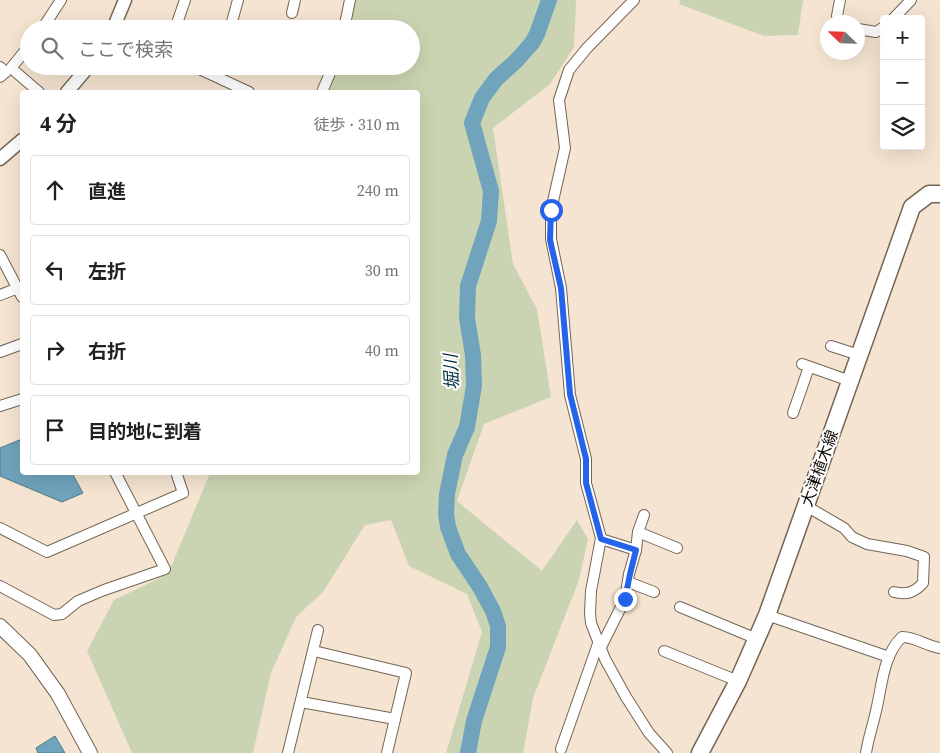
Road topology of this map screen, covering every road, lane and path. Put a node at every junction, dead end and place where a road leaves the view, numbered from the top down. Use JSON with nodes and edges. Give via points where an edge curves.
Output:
{"nodes":[{"id":1,"x":61,"y":0,"type":"edge"},
{"id":2,"x":126,"y":0,"type":"edge"},
{"id":3,"x":185,"y":0,"type":"edge"},
{"id":4,"x":238,"y":0,"type":"edge"},
{"id":5,"x":295,"y":0,"type":"edge"},
{"id":6,"x":350,"y":0,"type":"edge"},
{"id":7,"x":634,"y":0,"type":"edge"},
{"id":8,"x":840,"y":0,"type":"edge"},
{"id":9,"x":911,"y":0,"type":"edge"},
{"id":10,"x":292,"y":13,"type":"dead end"},
{"id":11,"x":837,"y":15,"type":"edge"},
{"id":12,"x":897,"y":15,"type":"edge"},
{"id":13,"x":48,"y":20,"type":"edge"},
{"id":14,"x":117,"y":20,"type":"edge"},
{"id":15,"x":178,"y":20,"type":"edge"},
{"id":16,"x":232,"y":20,"type":"edge"},
{"id":17,"x":346,"y":20,"type":"edge"},
{"id":18,"x":865,"y":30,"type":"edge"},
{"id":19,"x":880,"y":30,"type":"edge"},
{"id":20,"x":20,"y":55,"type":"edge"},
{"id":21,"x":4,"y":71,"type":"edge"},
{"id":22,"x":81,"y":75,"type":"edge"},
{"id":23,"x":220,"y":75,"type":"edge"},
{"id":24,"x":329,"y":75,"type":"edge"},
{"id":25,"x":36,"y":90,"type":"edge"},
{"id":26,"x":70,"y":90,"type":"edge"},
{"id":27,"x":246,"y":90,"type":"edge"},
{"id":28,"x":323,"y":90,"type":"edge"},
{"id":29,"x":20,"y":142,"type":"edge"},
{"id":30,"x":0,"y":159,"type":"edge"},
{"id":31,"x":940,"y":194,"type":"edge"},
{"id":32,"x":0,"y":255,"type":"edge"},
{"id":33,"x":20,"y":292,"type":"edge"},
{"id":34,"x":0,"y":295,"type":"edge"},
{"id":35,"x":20,"y":345,"type":"edge"},
{"id":36,"x":831,"y":346,"type":"dead end"},
{"id":37,"x":0,"y":352,"type":"edge"},
{"id":38,"x":859,"y":356,"type":"junction"},
{"id":39,"x":850,"y":381,"type":"junction"},
{"id":40,"x":20,"y":400,"type":"edge"},
{"id":41,"x":0,"y":406,"type":"edge"},
{"id":42,"x":793,"y":413,"type":"dead end"},
{"id":43,"x":117,"y":475,"type":"edge"},
{"id":44,"x":177,"y":475,"type":"edge"},
{"id":45,"x":806,"y":506,"type":"junction"},
{"id":46,"x":136,"y":512,"type":"junction"},
{"id":47,"x":644,"y":516,"type":"dead end"},
{"id":48,"x":0,"y":528,"type":"edge"},
{"id":49,"x":638,"y":532,"type":"junction"},
{"id":50,"x":601,"y":539,"type":"junction"},
{"id":51,"x":677,"y":548,"type":"dead end"},
{"id":52,"x":636,"y":550,"type":"junction"},
{"id":53,"x":628,"y":582,"type":"junction"},
{"id":54,"x":0,"y":586,"type":"edge"},
{"id":55,"x":654,"y":592,"type":"dead end"},
{"id":56,"x":894,"y":592,"type":"dead end"},
{"id":57,"x":680,"y":606,"type":"dead end"},
{"id":58,"x":766,"y":615,"type":"junction"},
{"id":59,"x":0,"y":626,"type":"edge"},
{"id":60,"x":318,"y":630,"type":"dead end"},
{"id":61,"x":757,"y":639,"type":"junction"},
{"id":62,"x":600,"y":644,"type":"junction"},
{"id":63,"x":940,"y":648,"type":"edge"},
{"id":64,"x":664,"y":650,"type":"dead end"},
{"id":65,"x":314,"y":651,"type":"junction"},
{"id":66,"x":889,"y":658,"type":"junction"},
{"id":67,"x":738,"y":681,"type":"junction"},
{"id":68,"x":301,"y":702,"type":"junction"},
{"id":69,"x":395,"y":719,"type":"junction"},
{"id":70,"x":561,"y":749,"type":"dead end"},
{"id":71,"x":90,"y":753,"type":"edge"},
{"id":72,"x":288,"y":753,"type":"edge"},
{"id":73,"x":387,"y":753,"type":"edge"},
{"id":74,"x":667,"y":753,"type":"edge"},
{"id":75,"x":700,"y":753,"type":"edge"},
{"id":76,"x":866,"y":753,"type":"edge"}],
"edges":[{"from":1,"to":13,"type":"street"},
{"from":2,"to":14,"type":"street"},
{"from":3,"to":15,"type":"street"},
{"from":4,"to":16,"type":"street"},
{"from":5,"to":10,"type":"street"},
{"from":6,"to":17,"type":"street"},
{"from":7,"to":50,"type":"street","via":[[570,70],[559,100],[565,148],[551,210],[550,240],[561,288],[570,394],[586,459],[586,483]]},
{"from":8,"to":11,"type":"street"},
{"from":9,"to":12,"type":"street"},
{"from":18,"to":19,"type":"street"},
{"from":20,"to":21,"type":"street"},
{"from":21,"to":25,"type":"street"},
{"from":22,"to":26,"type":"street"},
{"from":23,"to":27,"type":"street"},
{"from":24,"to":28,"type":"street"},
{"from":29,"to":30,"type":"street"},
{"from":31,"to":38,"type":"main road","name":"大津植木線","via":[[929,194],[912,207]]},
{"from":32,"to":33,"type":"street"},
{"from":33,"to":34,"type":"street"},
{"from":35,"to":37,"type":"street"},
{"from":36,"to":38,"type":"street"},
{"from":38,"to":39,"type":"main road","name":"大津植木線"},
{"from":39,"to":42,"type":"street","via":[[805,366]]},
{"from":39,"to":45,"type":"main road","name":"大津植木線"},
{"from":40,"to":41,"type":"street"},
{"from":43,"to":46,"type":"street"},
{"from":44,"to":46,"type":"street","via":[[183,493]]},
{"from":45,"to":56,"type":"street","via":[[867,544],[924,557],[923,583],[916,590],[904,594]]},
{"from":45,"to":58,"type":"main road","name":"大津植木線"},
{"from":46,"to":48,"type":"street","via":[[47,552]]},
{"from":46,"to":54,"type":"street","via":[[165,569],[78,601],[62,614],[54,616]]},
{"from":47,"to":49,"type":"street"},
{"from":49,"to":51,"type":"street"},
{"from":49,"to":52,"type":"street"},
{"from":50,"to":52,"type":"street"},
{"from":50,"to":62,"type":"street","via":[[590,612]]},
{"from":52,"to":53,"type":"street"},
{"from":53,"to":55,"type":"street"},
{"from":53,"to":62,"type":"street","via":[[625,599]]},
{"from":57,"to":61,"type":"street"},
{"from":58,"to":61,"type":"main road","name":"大津植木線"},
{"from":58,"to":66,"type":"street"},
{"from":59,"to":71,"type":"main road","via":[[30,655],[58,694]]},
{"from":60,"to":65,"type":"street"},
{"from":61,"to":67,"type":"main road","name":"大津植木線"},
{"from":62,"to":70,"type":"street"},
{"from":62,"to":74,"type":"street","via":[[626,697],[649,733]]},
{"from":63,"to":66,"type":"street","via":[[930,647],[912,637],[902,637],[894,644]]},
{"from":64,"to":67,"type":"street"},
{"from":65,"to":68,"type":"street"},
{"from":65,"to":69,"type":"street","via":[[406,673]]},
{"from":66,"to":76,"type":"street"},
{"from":67,"to":75,"type":"main road","name":"大津植木線"},
{"from":68,"to":69,"type":"street"},
{"from":68,"to":72,"type":"street"},
{"from":69,"to":73,"type":"street"}]}
